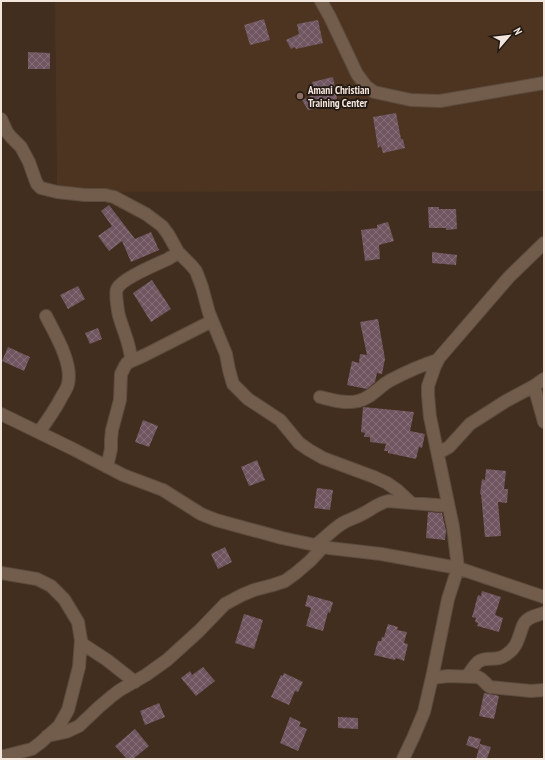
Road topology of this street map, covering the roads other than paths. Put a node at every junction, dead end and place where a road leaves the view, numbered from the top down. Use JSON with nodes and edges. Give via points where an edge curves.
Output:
{"nodes":[{"id":1,"x":321,"y":1,"type":"edge"},
{"id":2,"x":544,"y":83,"type":"edge"},
{"id":3,"x":1,"y":119,"type":"edge"},
{"id":4,"x":544,"y":243,"type":"edge"},
{"id":5,"x":178,"y":252,"type":"junction"},
{"id":6,"x":46,"y":316,"type":"dead end"},
{"id":7,"x":212,"y":321,"type":"junction"},
{"id":8,"x":438,"y":360,"type":"junction"},
{"id":9,"x":132,"y":361,"type":"junction"},
{"id":10,"x":544,"y":379,"type":"edge"},
{"id":11,"x":534,"y":386,"type":"junction"},
{"id":12,"x":320,"y":397,"type":"dead end"},
{"id":13,"x":1,"y":414,"type":"edge"},
{"id":14,"x":544,"y":422,"type":"edge"},
{"id":15,"x":39,"y":432,"type":"junction"},
{"id":16,"x":438,"y":453,"type":"junction"},
{"id":17,"x":107,"y":467,"type":"junction"},
{"id":18,"x":411,"y":503,"type":"junction"},
{"id":19,"x":448,"y":506,"type":"junction"},
{"id":20,"x":320,"y":546,"type":"junction"},
{"id":21,"x":458,"y":568,"type":"junction"},
{"id":22,"x":1,"y":573,"type":"edge"},
{"id":23,"x":544,"y":597,"type":"edge"},
{"id":24,"x":544,"y":612,"type":"edge"},
{"id":25,"x":81,"y":643,"type":"junction"},
{"id":26,"x":467,"y":676,"type":"junction"},
{"id":27,"x":432,"y":678,"type":"junction"},
{"id":28,"x":135,"y":682,"type":"junction"},
{"id":29,"x":544,"y":690,"type":"edge"},
{"id":30,"x":47,"y":736,"type":"junction"},
{"id":31,"x":16,"y":756,"type":"edge"},
{"id":32,"x":1,"y":757,"type":"edge"},
{"id":33,"x":403,"y":759,"type":"edge"}],
"edges":[{"from":1,"to":2,"type":"street","via":[[357,74],[374,92],[411,100],[440,101]]},
{"from":3,"to":5,"type":"street","via":[[10,137],[21,147],[41,188],[57,192],[114,197],[162,226]]},
{"from":4,"to":8,"type":"street","via":[[508,277]]},
{"from":5,"to":7,"type":"street","via":[[196,271]]},
{"from":5,"to":9,"type":"street","via":[[123,282],[116,290],[119,317]]},
{"from":6,"to":15,"type":"street","via":[[66,360],[68,384],[55,410]]},
{"from":7,"to":9,"type":"street"},
{"from":7,"to":18,"type":"street","via":[[226,354],[233,384],[248,399],[280,420],[299,443],[309,450],[387,483]]},
{"from":8,"to":12,"type":"street","via":[[388,382],[359,401]]},
{"from":8,"to":16,"type":"street","via":[[428,386],[430,417]]},
{"from":9,"to":17,"type":"street","via":[[127,363],[121,374],[120,400],[112,430]]},
{"from":10,"to":11,"type":"street"},
{"from":11,"to":14,"type":"street"},
{"from":11,"to":16,"type":"street","via":[[470,424],[449,447]]},
{"from":13,"to":15,"type":"street"},
{"from":15,"to":17,"type":"street"},
{"from":16,"to":19,"type":"street"},
{"from":17,"to":20,"type":"street","via":[[163,490],[201,514],[216,520]]},
{"from":18,"to":19,"type":"street"},
{"from":18,"to":20,"type":"street","via":[[381,502],[335,528]]},
{"from":19,"to":21,"type":"street"},
{"from":20,"to":21,"type":"street"},
{"from":20,"to":28,"type":"street","via":[[310,561],[285,581],[254,590],[225,604],[167,660]]},
{"from":21,"to":23,"type":"street"},
{"from":21,"to":27,"type":"street","via":[[448,599]]},
{"from":22,"to":25,"type":"street","via":[[37,579],[51,586],[64,599],[78,622]]},
{"from":24,"to":26,"type":"street","via":[[524,623],[516,646],[507,654],[494,660],[482,659]]},
{"from":25,"to":28,"type":"street"},
{"from":25,"to":30,"type":"street","via":[[79,667],[68,710],[59,726]]},
{"from":26,"to":27,"type":"street"},
{"from":26,"to":29,"type":"street","via":[[478,677],[490,687]]},
{"from":27,"to":33,"type":"street","via":[[424,712]]},
{"from":28,"to":30,"type":"street","via":[[112,696],[79,726]]},
{"from":30,"to":31,"type":"street","via":[[32,749]]},
{"from":31,"to":32,"type":"street"}]}
